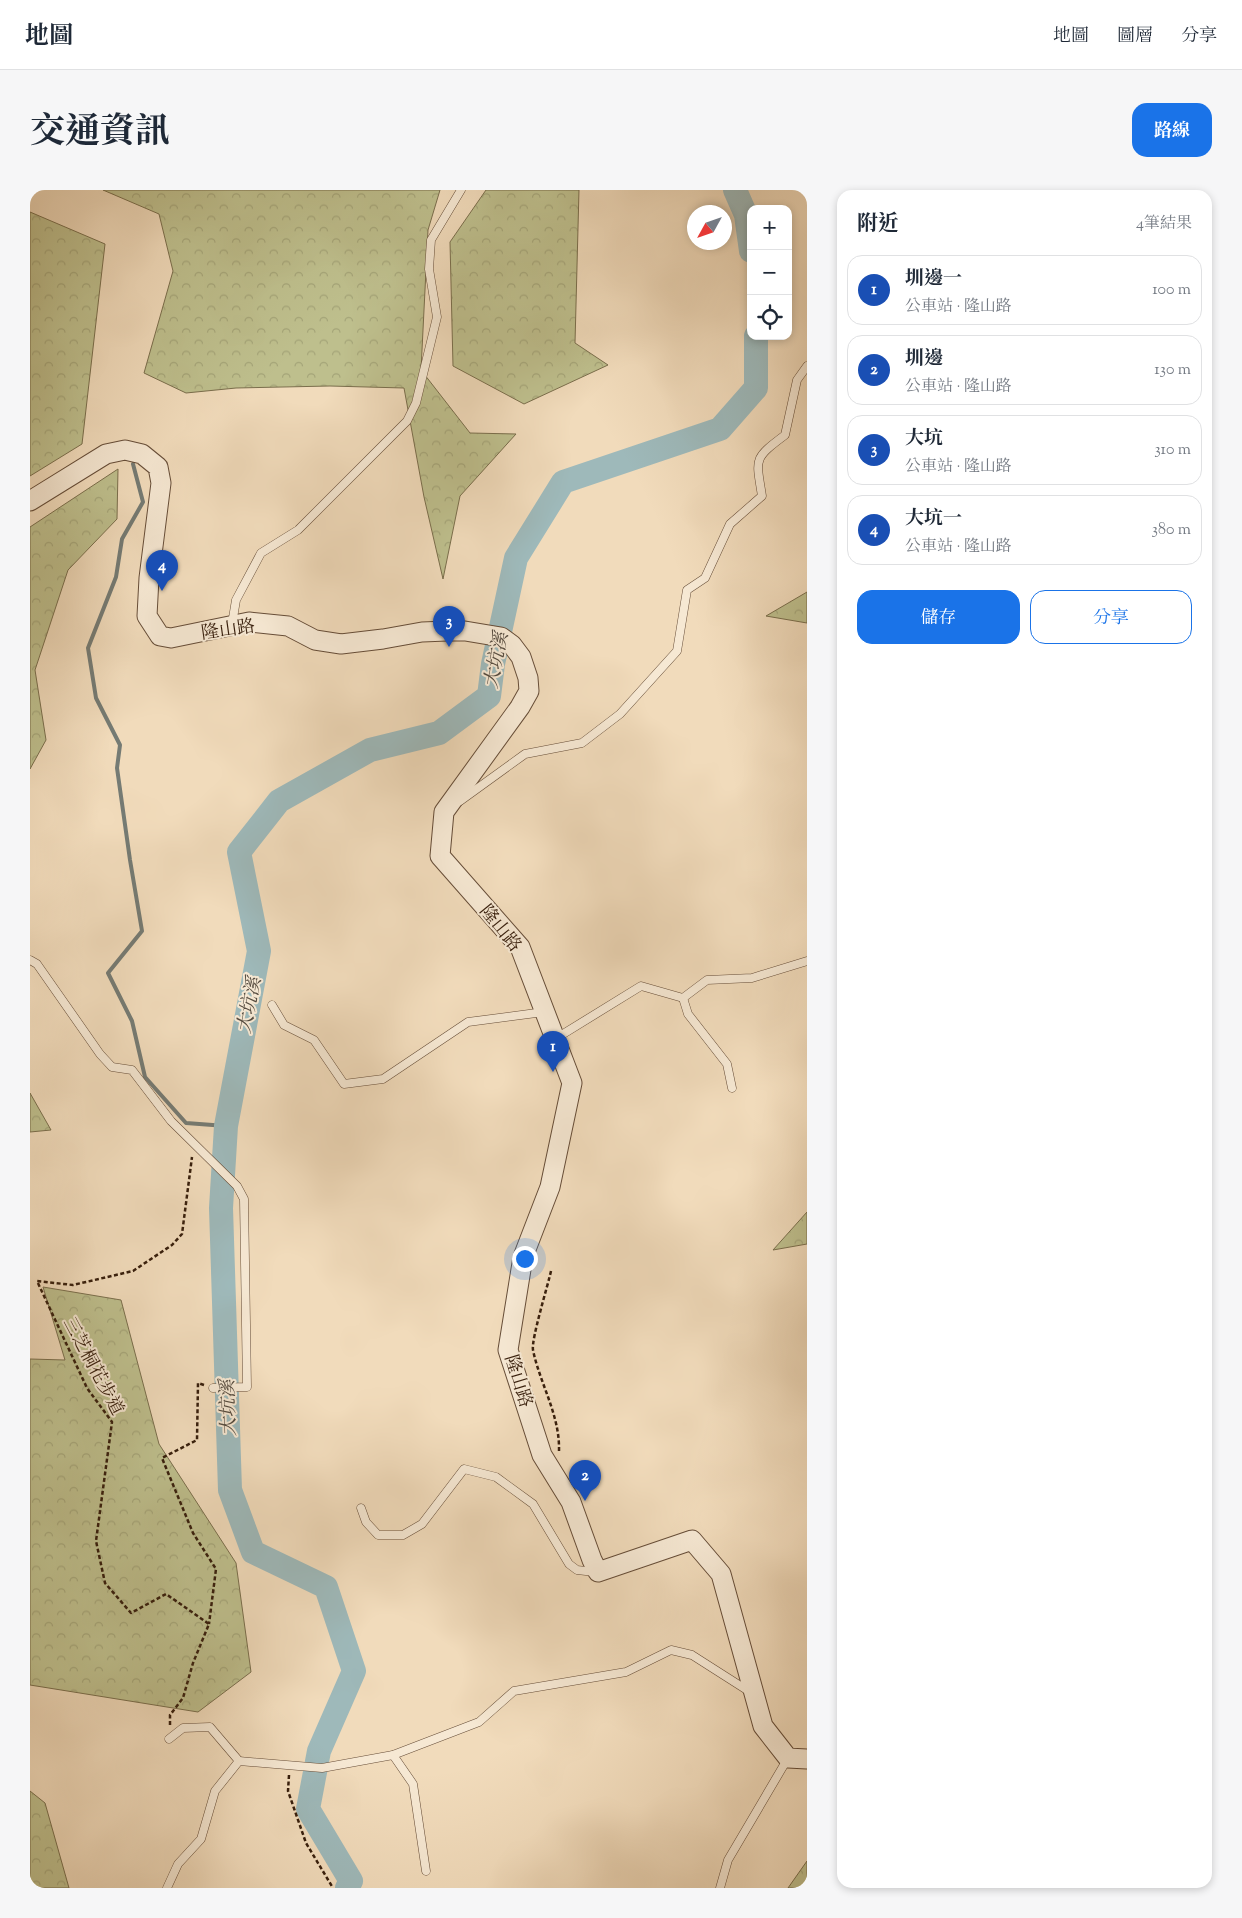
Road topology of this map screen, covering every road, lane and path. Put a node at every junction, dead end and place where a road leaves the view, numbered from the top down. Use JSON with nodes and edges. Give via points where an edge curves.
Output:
{"nodes":[{"id":1,"x":462,"y":190,"type":"edge"},
{"id":2,"x":807,"y":366,"type":"edge"},
{"id":3,"x":30,"y":501,"type":"edge"},
{"id":4,"x":232,"y":626,"type":"junction"},
{"id":5,"x":444,"y":812,"type":"junction"},
{"id":6,"x":30,"y":960,"type":"edge"},
{"id":7,"x":807,"y":961,"type":"edge"},
{"id":8,"x":683,"y":998,"type":"junction"},
{"id":9,"x":272,"y":1006,"type":"dead end"},
{"id":10,"x":544,"y":1012,"type":"junction"},
{"id":11,"x":554,"y":1039,"type":"junction"},
{"id":12,"x":732,"y":1088,"type":"dead end"},
{"id":13,"x":193,"y":1144,"type":"junction"},
{"id":14,"x":551,"y":1271,"type":"dead end"},
{"id":15,"x":213,"y":1388,"type":"joint"},
{"id":16,"x":557,"y":1478,"type":"junction"},
{"id":17,"x":361,"y":1508,"type":"dead end"},
{"id":18,"x":598,"y":1572,"type":"junction"},
{"id":19,"x":209,"y":1624,"type":"junction"},
{"id":20,"x":752,"y":1693,"type":"junction"},
{"id":21,"x":169,"y":1739,"type":"joint"},
{"id":22,"x":393,"y":1755,"type":"junction"},
{"id":23,"x":788,"y":1758,"type":"junction"},
{"id":24,"x":807,"y":1759,"type":"edge"},
{"id":25,"x":239,"y":1761,"type":"junction"},
{"id":26,"x":290,"y":1764,"type":"junction"},
{"id":27,"x":426,"y":1870,"type":"dead end"},
{"id":28,"x":166,"y":1888,"type":"edge"},
{"id":29,"x":333,"y":1888,"type":"edge"},
{"id":30,"x":720,"y":1888,"type":"edge"}],
"edges":[{"from":1,"to":4,"type":"lane","via":[[431,240],[429,269],[437,317],[416,403],[407,421],[298,530],[261,553],[236,600]]},
{"from":2,"to":5,"type":"lane","via":[[797,380],[785,435],[763,451],[757,464],[762,496],[730,524],[705,578],[687,590],[676,651],[620,714],[582,743],[525,754]]},
{"from":3,"to":4,"type":"street","name":"隆山路","via":[[106,454],[125,450],[142,454],[158,468],[161,483],[147,616],[160,636],[171,638]]},
{"from":4,"to":5,"type":"street","name":"隆山路","via":[[249,622],[288,626],[315,640],[341,644],[422,632],[465,631],[501,637],[512,645],[521,657],[529,691]]},
{"from":5,"to":10,"type":"street","name":"隆山路","via":[[440,856],[520,947]]},
{"from":6,"to":13,"type":"lane","via":[[37,964],[112,1067],[132,1070],[170,1121]]},
{"from":7,"to":8,"type":"lane","via":[[752,978],[707,980]]},
{"from":8,"to":11,"type":"lane","via":[[641,986]]},
{"from":8,"to":12,"type":"lane","via":[[688,1014],[727,1064]]},
{"from":9,"to":10,"type":"lane","via":[[284,1025],[314,1040],[344,1084],[383,1079],[468,1022]]},
{"from":10,"to":11,"type":"street","name":"隆山路"},
{"from":11,"to":16,"type":"street","name":"隆山路","via":[[572,1083],[550,1187],[523,1257],[508,1350],[542,1455]]},
{"from":13,"to":15,"type":"lane","via":[[237,1186],[244,1200],[247,1387]]},
{"from":13,"to":19,"type":"path","name":"三芝桐花步道","via":[[182,1234],[172,1245],[133,1271],[73,1286],[38,1281],[87,1388],[112,1422],[96,1541],[105,1583],[131,1613],[166,1594]]},
{"from":14,"to":16,"type":"path","via":[[533,1348],[559,1437]]},
{"from":15,"to":19,"type":"path","via":[[198,1383],[197,1440],[162,1458],[193,1533],[216,1569]]},
{"from":16,"to":18,"type":"street","name":"隆山路","via":[[571,1502]]},
{"from":17,"to":18,"type":"lane","via":[[366,1522],[378,1535],[403,1535],[422,1524],[464,1469],[496,1477],[533,1504],[569,1564],[577,1570]]},
{"from":18,"to":20,"type":"street","via":[[692,1540],[721,1574]]},
{"from":19,"to":21,"type":"path","via":[[183,1698],[170,1715]]},
{"from":20,"to":22,"type":"lane","via":[[692,1655],[671,1650],[626,1672],[514,1690],[479,1722]]},
{"from":20,"to":23,"type":"street","via":[[763,1726]]},
{"from":21,"to":25,"type":"lane","via":[[183,1728],[210,1727]]},
{"from":22,"to":26,"type":"lane","via":[[322,1768]]},
{"from":22,"to":27,"type":"lane","via":[[413,1784]]},
{"from":23,"to":24,"type":"street"},
{"from":23,"to":30,"type":"lane","via":[[728,1860]]},
{"from":25,"to":26,"type":"lane"},
{"from":25,"to":28,"type":"lane","via":[[215,1791],[202,1839],[178,1864]]},
{"from":26,"to":29,"type":"path","via":[[288,1791],[306,1843]]}]}
